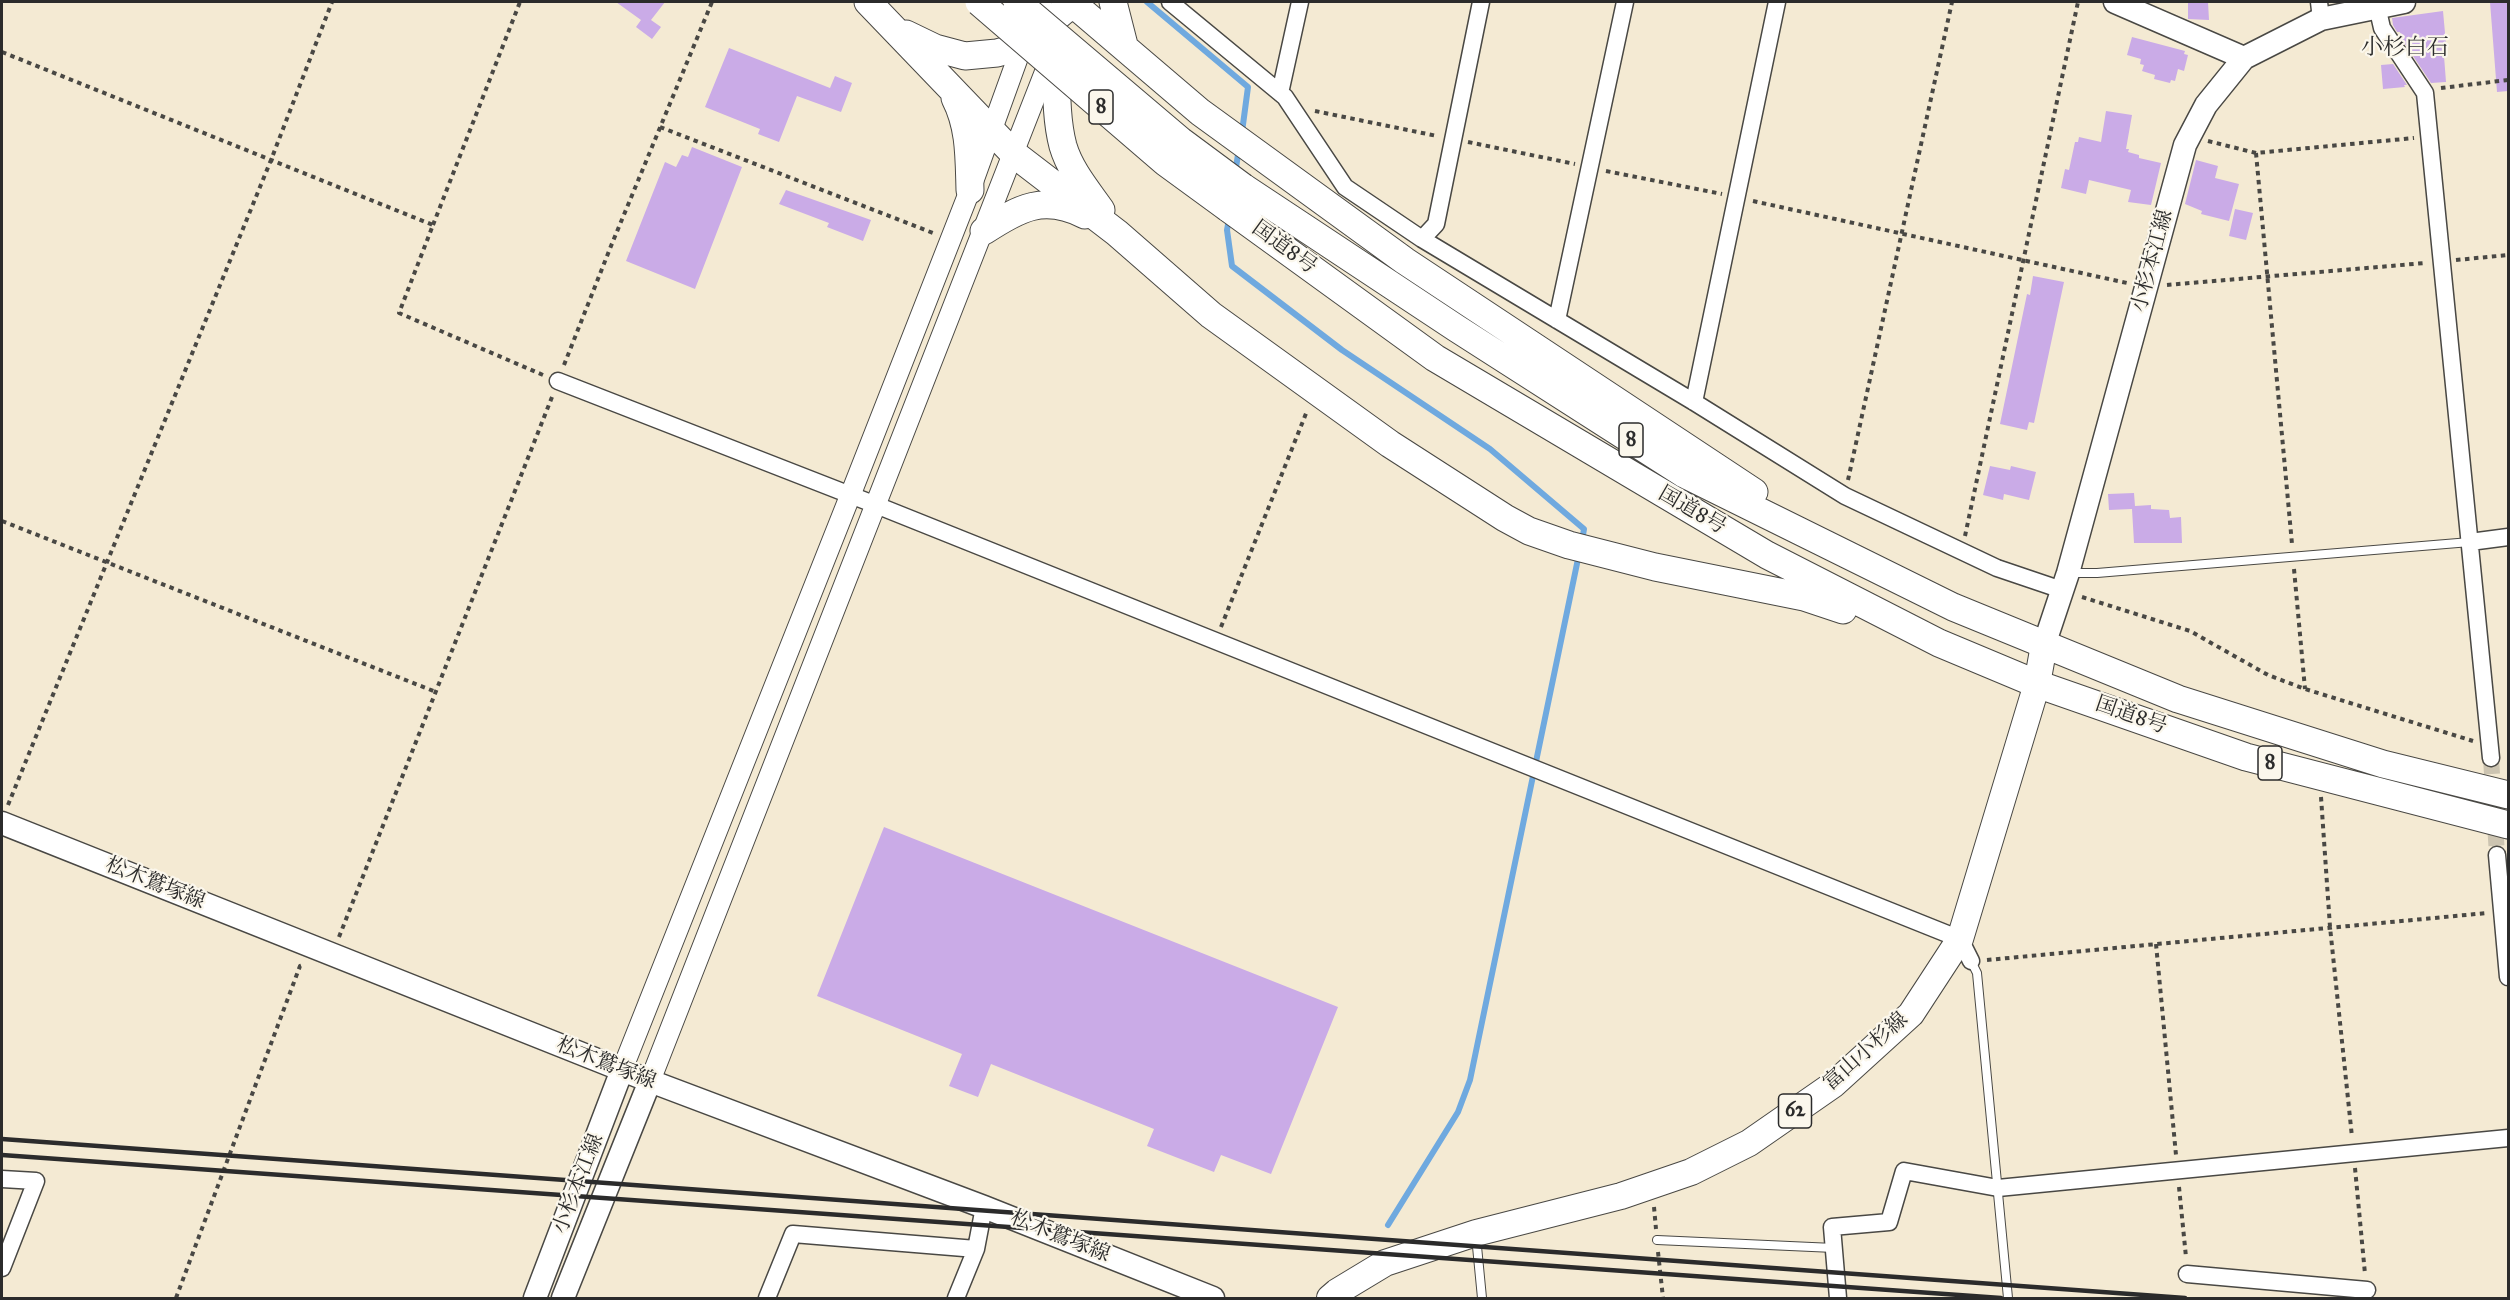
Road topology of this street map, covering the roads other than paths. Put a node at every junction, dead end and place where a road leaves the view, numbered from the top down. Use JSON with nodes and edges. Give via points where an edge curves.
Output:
{"nodes":[{"id":1,"x":867,"y":2,"type":"edge"},
{"id":2,"x":979,"y":2,"type":"edge"},
{"id":3,"x":1017,"y":2,"type":"edge"},
{"id":4,"x":1042,"y":2,"type":"edge"},
{"id":5,"x":1072,"y":2,"type":"edge"},
{"id":6,"x":1113,"y":2,"type":"edge"},
{"id":7,"x":1170,"y":2,"type":"edge"},
{"id":8,"x":1299,"y":2,"type":"edge"},
{"id":9,"x":1480,"y":2,"type":"edge"},
{"id":10,"x":1625,"y":2,"type":"edge"},
{"id":11,"x":1777,"y":2,"type":"edge"},
{"id":12,"x":2115,"y":2,"type":"edge"},
{"id":13,"x":2404,"y":2,"type":"edge"},
{"id":14,"x":2377,"y":6,"type":"junction"},
{"id":15,"x":2320,"y":10,"type":"edge"},
{"id":16,"x":889,"y":25,"type":"junction"},
{"id":17,"x":1056,"y":42,"type":"junction"},
{"id":18,"x":1124,"y":45,"type":"junction"},
{"id":19,"x":1022,"y":46,"type":"junction"},
{"id":20,"x":2244,"y":58,"type":"junction"},
{"id":21,"x":949,"y":86,"type":"junction"},
{"id":22,"x":1280,"y":93,"type":"junction"},
{"id":23,"x":992,"y":130,"type":"junction"},
{"id":24,"x":1014,"y":154,"type":"junction"},
{"id":25,"x":970,"y":190,"type":"junction"},
{"id":26,"x":1236,"y":197,"type":"junction"},
{"id":27,"x":984,"y":231,"type":"junction"},
{"id":28,"x":1118,"y":233,"type":"junction"},
{"id":29,"x":1422,"y":239,"type":"junction"},
{"id":30,"x":1557,"y":320,"type":"junction"},
{"id":31,"x":558,"y":381,"type":"road end"},
{"id":32,"x":1694,"y":402,"type":"junction"},
{"id":33,"x":850,"y":496,"type":"junction"},
{"id":34,"x":876,"y":505,"type":"junction"},
{"id":35,"x":2508,"y":537,"type":"edge"},
{"id":36,"x":2470,"y":542,"type":"junction"},
{"id":37,"x":1874,"y":569,"type":"junction"},
{"id":38,"x":2065,"y":581,"type":"junction"},
{"id":39,"x":1938,"y":643,"type":"junction"},
{"id":40,"x":2044,"y":645,"type":"junction"},
{"id":41,"x":2037,"y":684,"type":"junction"},
{"id":42,"x":2490,"y":752,"type":"tunnel mouth"},
{"id":43,"x":2508,"y":795,"type":"edge"},
{"id":44,"x":4,"y":817,"type":"edge"},
{"id":45,"x":2508,"y":825,"type":"edge"},
{"id":46,"x":2497,"y":855,"type":"tunnel mouth"},
{"id":47,"x":1966,"y":950,"type":"junction"},
{"id":48,"x":2508,"y":977,"type":"edge"},
{"id":49,"x":622,"y":1070,"type":"junction"},
{"id":50,"x":651,"y":1082,"type":"junction"},
{"id":51,"x":2508,"y":1138,"type":"edge"},
{"id":52,"x":2,"y":1179,"type":"edge"},
{"id":53,"x":1998,"y":1188,"type":"junction"},
{"id":54,"x":984,"y":1207,"type":"junction"},
{"id":55,"x":1476,"y":1233,"type":"junction"},
{"id":56,"x":1657,"y":1240,"type":"dead end"},
{"id":57,"x":1834,"y":1248,"type":"junction"},
{"id":58,"x":976,"y":1249,"type":"junction"},
{"id":59,"x":2,"y":1269,"type":"edge"},
{"id":60,"x":2187,"y":1274,"type":"road end"},
{"id":61,"x":2367,"y":1290,"type":"road end"},
{"id":62,"x":535,"y":1299,"type":"edge"},
{"id":63,"x":562,"y":1299,"type":"edge"},
{"id":64,"x":767,"y":1299,"type":"edge"},
{"id":65,"x":956,"y":1299,"type":"edge"},
{"id":66,"x":1213,"y":1299,"type":"edge"},
{"id":67,"x":1330,"y":1299,"type":"edge"},
{"id":68,"x":1482,"y":1299,"type":"edge"},
{"id":69,"x":1838,"y":1299,"type":"edge"},
{"id":70,"x":2008,"y":1299,"type":"edge"}],
"edges":[{"from":1,"to":16,"type":"highway"},
{"from":2,"to":26,"type":"highway","name":"国道8号","number":"8","bridge":true,"via":[[1165,162]]},
{"from":3,"to":26,"type":"highway","name":"国道8号","number":"8","bridge":true,"via":[[1181,141]]},
{"from":4,"to":19,"type":"street"},
{"from":5,"to":17,"type":"street"},
{"from":5,"to":18,"type":"highway"},
{"from":5,"to":19,"type":"highway"},
{"from":6,"to":18,"type":"highway"},
{"from":7,"to":22,"type":"street"},
{"from":8,"to":22,"type":"street"},
{"from":9,"to":29,"type":"street","via":[[1436,224]]},
{"from":10,"to":30,"type":"street"},
{"from":11,"to":32,"type":"street"},
{"from":12,"to":20,"type":"main road"},
{"from":13,"to":14,"type":"main road","name":"小杉本江線"},
{"from":14,"to":15,"type":"main road","name":"小杉本江線"},
{"from":14,"to":36,"type":"street","via":[[2382,28],[2422,90]]},
{"from":15,"to":20,"type":"main road","name":"小杉本江線"},
{"from":16,"to":19,"type":"highway","via":[[935,48],[965,56]]},
{"from":16,"to":21,"type":"highway"},
{"from":17,"to":24,"type":"street"},
{"from":17,"to":28,"type":"highway","via":[[1057,101],[1064,146],[1077,176]]},
{"from":18,"to":37,"type":"highway","via":[[1200,112],[1405,261]]},
{"from":19,"to":23,"type":"street"},
{"from":20,"to":38,"type":"main road","name":"小杉本江線","via":[[2206,105],[2185,145]]},
{"from":21,"to":23,"type":"highway"},
{"from":21,"to":25,"type":"highway","via":[[963,113]]},
{"from":22,"to":29,"type":"street","via":[[1345,187]]},
{"from":23,"to":24,"type":"highway"},
{"from":23,"to":25,"type":"street"},
{"from":24,"to":27,"type":"street"},
{"from":24,"to":28,"type":"highway"},
{"from":25,"to":33,"type":"street"},
{"from":26,"to":37,"type":"highway","name":"国道8号","number":"8","via":[[1456,328],[1684,474]]},
{"from":26,"to":39,"type":"highway","name":"国道8号","number":"8","via":[[1435,358],[1767,555]]},
{"from":27,"to":28,"type":"highway","via":[[1013,211],[1043,204],[1068,206]]},
{"from":27,"to":34,"type":"street"},
{"from":28,"to":39,"type":"highway","via":[[1211,315],[1390,444],[1529,531],[1655,567],[1804,597]]},
{"from":29,"to":30,"type":"street"},
{"from":30,"to":32,"type":"street"},
{"from":31,"to":33,"type":"street"},
{"from":32,"to":38,"type":"street","via":[[1845,496],[1997,568]]},
{"from":33,"to":34,"type":"street"},
{"from":33,"to":49,"type":"street"},
{"from":34,"to":47,"type":"street"},
{"from":34,"to":50,"type":"street"},
{"from":35,"to":36,"type":"street"},
{"from":36,"to":38,"type":"lane","via":[[2097,573]]},
{"from":36,"to":42,"type":"street"},
{"from":37,"to":40,"type":"highway","name":"国道8号","number":"8"},
{"from":38,"to":40,"type":"main road","name":"小杉本江線"},
{"from":39,"to":41,"type":"highway","name":"国道8号","number":"8"},
{"from":40,"to":41,"type":"main road","name":"富山小杉線","number":"62"},
{"from":40,"to":43,"type":"highway","name":"国道8号","number":"8","via":[[2178,699],[2383,764]]},
{"from":41,"to":45,"type":"highway","name":"国道8号","number":"8","via":[[2246,757]]},
{"from":41,"to":47,"type":"main road","name":"富山小杉線","number":"62"},
{"from":44,"to":49,"type":"main road","name":"松木鷲塚線"},
{"from":46,"to":48,"type":"street"},
{"from":47,"to":53,"type":"lane","via":[[1977,973]]},
{"from":47,"to":55,"type":"main road","name":"富山小杉線","number":"62","via":[[1911,1014],[1834,1084],[1749,1143],[1691,1172],[1621,1197]]},
{"from":49,"to":50,"type":"main road","name":"松木鷲塚線"},
{"from":49,"to":62,"type":"main road","name":"小杉本江線"},
{"from":50,"to":54,"type":"main road","name":"松木鷲塚線"},
{"from":50,"to":63,"type":"main road","name":"小杉本江線"},
{"from":51,"to":53,"type":"street"},
{"from":52,"to":59,"type":"street","via":[[36,1181]]},
{"from":53,"to":57,"type":"street","via":[[1904,1171],[1889,1222],[1832,1227]]},
{"from":53,"to":70,"type":"lane"},
{"from":54,"to":58,"type":"street"},
{"from":54,"to":66,"type":"main road","name":"松木鷲塚線"},
{"from":55,"to":67,"type":"main road","name":"富山小杉線","number":"62","via":[[1385,1263]]},
{"from":55,"to":68,"type":"lane"},
{"from":56,"to":57,"type":"lane"},
{"from":57,"to":69,"type":"street"},
{"from":58,"to":64,"type":"street","via":[[793,1234]]},
{"from":58,"to":65,"type":"street"},
{"from":60,"to":61,"type":"street"}]}
